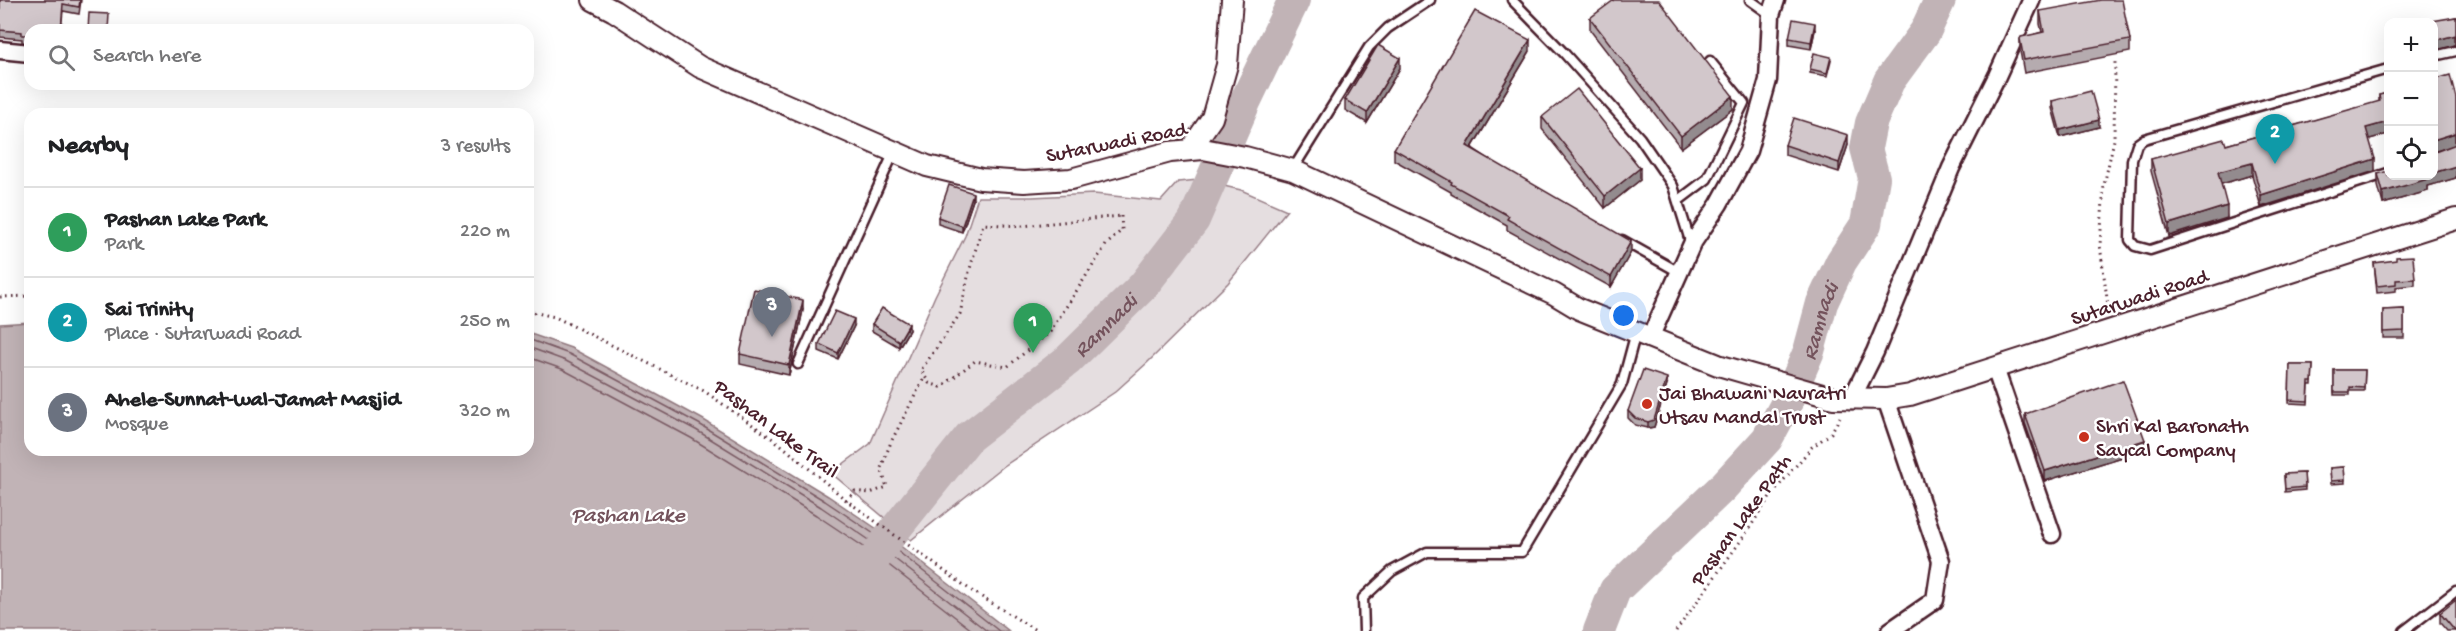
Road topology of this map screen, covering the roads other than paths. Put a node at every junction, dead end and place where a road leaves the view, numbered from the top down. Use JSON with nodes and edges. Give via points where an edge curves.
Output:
{"nodes":[{"id":1,"x":593,"y":0,"type":"edge"},
{"id":2,"x":1232,"y":0,"type":"edge"},
{"id":3,"x":1430,"y":0,"type":"edge"},
{"id":4,"x":1512,"y":0,"type":"edge"},
{"id":5,"x":1750,"y":0,"type":"edge"},
{"id":6,"x":2031,"y":1,"type":"edge"},
{"id":7,"x":1774,"y":8,"type":"edge"},
{"id":8,"x":0,"y":50,"type":"edge"},
{"id":9,"x":2456,"y":51,"type":"edge"},
{"id":10,"x":24,"y":52,"type":"edge"},
{"id":11,"x":2438,"y":55,"type":"edge"},
{"id":12,"x":1710,"y":62,"type":"edge"},
{"id":13,"x":2384,"y":70,"type":"edge"},
{"id":14,"x":1196,"y":150,"type":"junction"},
{"id":15,"x":895,"y":152,"type":"junction"},
{"id":16,"x":1293,"y":170,"type":"junction"},
{"id":17,"x":2384,"y":174,"type":"edge"},
{"id":18,"x":1678,"y":201,"type":"junction"},
{"id":19,"x":2456,"y":219,"type":"edge"},
{"id":20,"x":1619,"y":237,"type":"edge"},
{"id":21,"x":1692,"y":244,"type":"junction"},
{"id":22,"x":1679,"y":272,"type":"junction"},
{"id":23,"x":1643,"y":335,"type":"junction"},
{"id":24,"x":798,"y":364,"type":"dead end"},
{"id":25,"x":1995,"y":368,"type":"junction"},
{"id":26,"x":1842,"y":399,"type":"junction"},
{"id":27,"x":1886,"y":399,"type":"junction"},
{"id":28,"x":2052,"y":534,"type":"dead end"},
{"id":29,"x":2456,"y":591,"type":"edge"},
{"id":30,"x":1364,"y":631,"type":"edge"},
{"id":31,"x":1890,"y":631,"type":"edge"},
{"id":32,"x":2404,"y":631,"type":"edge"}],
"edges":[{"from":1,"to":15,"type":"street","name":"Sutarwadi Road","via":[[700,67]]},
{"from":2,"to":14,"type":"street","via":[[1227,65],[1212,118]]},
{"from":3,"to":16,"type":"lane","via":[[1388,28],[1369,47]]},
{"from":4,"to":18,"type":"lane","via":[[1640,138],[1673,186]]},
{"from":5,"to":7,"type":"lane"},
{"from":6,"to":26,"type":"street","via":[[1952,168],[1879,342]]},
{"from":7,"to":21,"type":"street","via":[[1768,80],[1748,151]]},
{"from":8,"to":10,"type":"street"},
{"from":9,"to":11,"type":"lane"},
{"from":12,"to":18,"type":"lane","via":[[1744,103],[1707,179]]},
{"from":13,"to":17,"type":"lane","via":[[2144,139],[2137,144],[2132,160],[2130,240],[2135,246],[2150,250]]},
{"from":14,"to":15,"type":"street","name":"Sutarwadi Road","via":[[1170,152],[1071,179],[1024,182],[981,179],[927,166]]},
{"from":14,"to":16,"type":"street","name":"Sutarwadi Road","via":[[1245,157]]},
{"from":15,"to":24,"type":"lane"},
{"from":16,"to":23,"type":"street","name":"Sutarwadi Road","via":[[1579,309]]},
{"from":18,"to":21,"type":"lane"},
{"from":19,"to":25,"type":"street","name":"Sutarwadi Road"},
{"from":20,"to":22,"type":"lane"},
{"from":21,"to":22,"type":"street"},
{"from":22,"to":23,"type":"street"},
{"from":23,"to":26,"type":"street","name":"Sutarwadi Road","via":[[1718,365]]},
{"from":23,"to":30,"type":"lane","via":[[1622,384],[1522,552],[1427,552],[1392,571],[1363,598]]},
{"from":25,"to":27,"type":"street","name":"Sutarwadi Road"},
{"from":25,"to":28,"type":"street"},
{"from":26,"to":27,"type":"street","name":"Sutarwadi Road"},
{"from":27,"to":31,"type":"street","via":[[1941,561],[1935,600]]},
{"from":29,"to":32,"type":"lane"}]}
